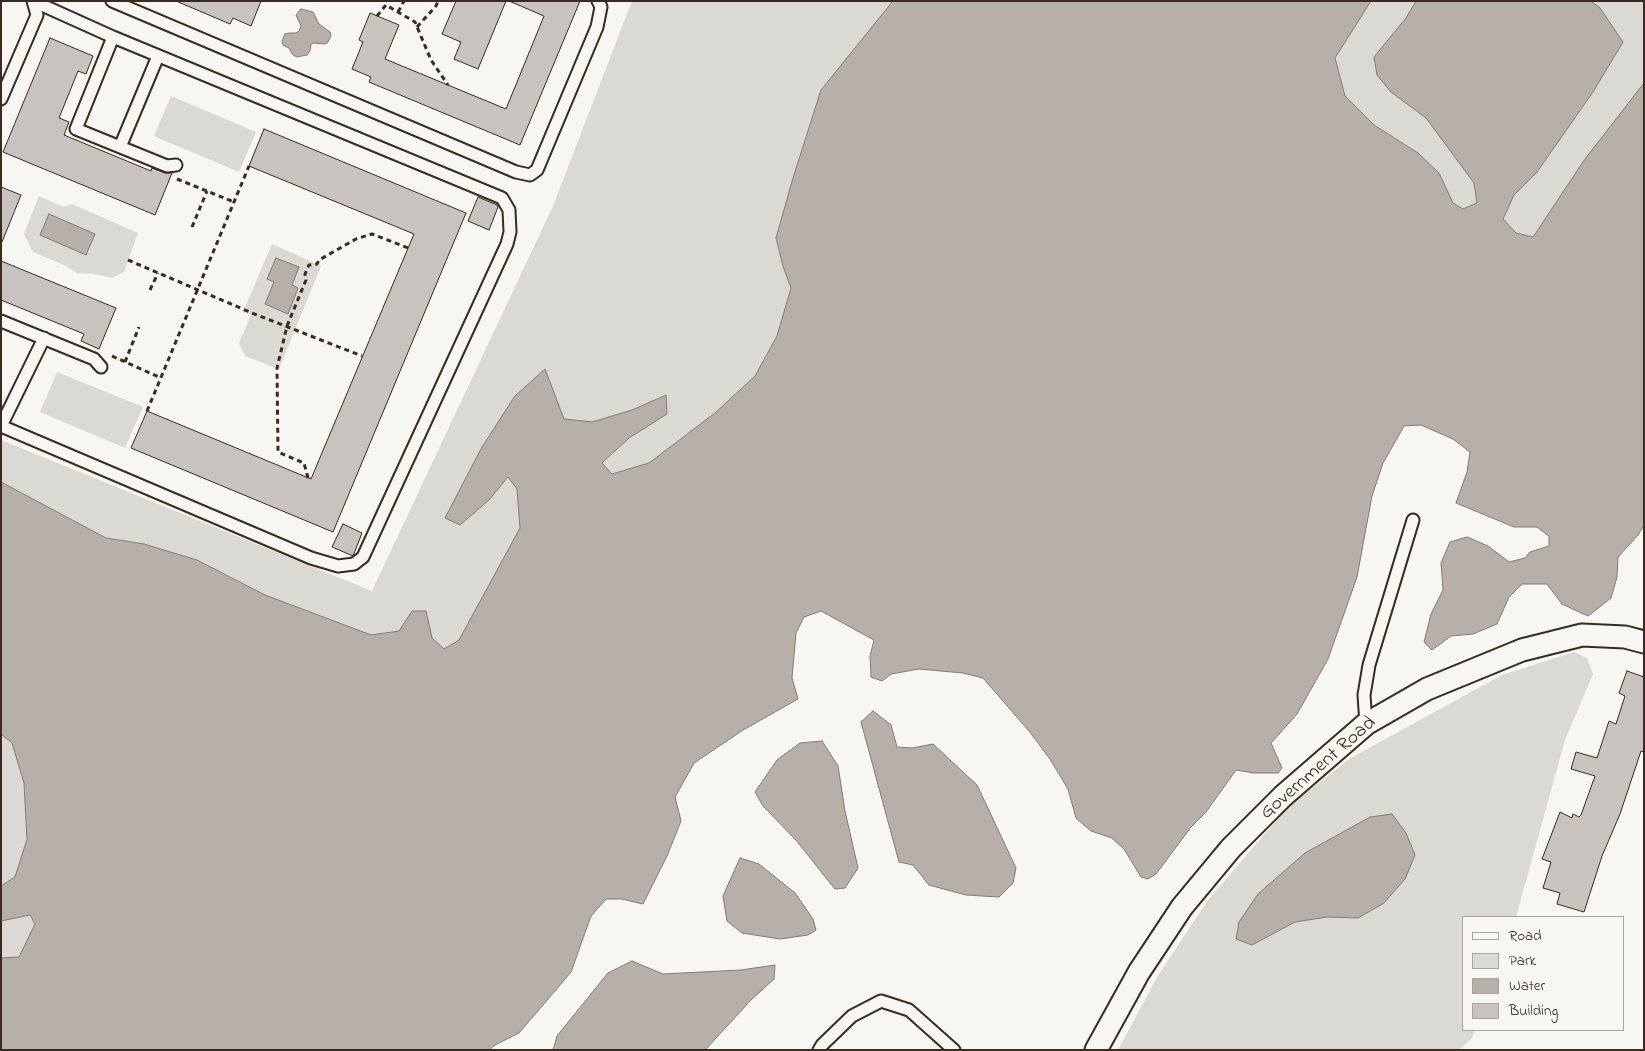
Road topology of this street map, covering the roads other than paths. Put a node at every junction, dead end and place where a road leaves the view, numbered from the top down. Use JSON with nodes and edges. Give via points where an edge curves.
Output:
{"nodes":[{"id":1,"x":33,"y":1,"type":"edge"},
{"id":2,"x":112,"y":1,"type":"edge"},
{"id":3,"x":598,"y":1,"type":"edge"},
{"id":4,"x":113,"y":37,"type":"junction"},
{"id":5,"x":158,"y":56,"type":"junction"},
{"id":6,"x":1,"y":99,"type":"edge"},
{"id":7,"x":120,"y":147,"type":"junction"},
{"id":8,"x":176,"y":165,"type":"road end"},
{"id":9,"x":1,"y":321,"type":"edge"},
{"id":10,"x":44,"y":338,"type":"junction"},
{"id":11,"x":97,"y":363,"type":"road end"},
{"id":12,"x":1,"y":426,"type":"edge"},
{"id":13,"x":1413,"y":520,"type":"dead end"},
{"id":14,"x":1644,"y":642,"type":"edge"},
{"id":15,"x":1366,"y":724,"type":"junction"},
{"id":16,"x":819,"y":1050,"type":"edge"},
{"id":17,"x":954,"y":1050,"type":"edge"},
{"id":18,"x":1096,"y":1050,"type":"edge"}],
"edges":[{"from":1,"to":4,"type":"lane"},
{"from":1,"to":6,"type":"lane","via":[[37,15]]},
{"from":2,"to":3,"type":"lane","via":[[530,176],[537,170],[597,26],[601,7]]},
{"from":4,"to":5,"type":"lane"},
{"from":4,"to":7,"type":"lane","via":[[76,129]]},
{"from":5,"to":7,"type":"lane"},
{"from":5,"to":12,"type":"lane","via":[[502,198],[509,210],[507,244],[363,557],[354,564],[338,566],[311,558]]},
{"from":7,"to":8,"type":"lane","via":[[168,166]]},
{"from":9,"to":10,"type":"lane"},
{"from":10,"to":11,"type":"lane"},
{"from":10,"to":12,"type":"lane"},
{"from":13,"to":15,"type":"lane","via":[[1369,665],[1364,695]]},
{"from":14,"to":15,"type":"street","name":"Government Road","via":[[1625,637],[1582,635],[1522,650],[1427,689]]},
{"from":15,"to":18,"type":"street","name":"Government Road","via":[[1283,796],[1231,848],[1188,900],[1139,972]]},
{"from":16,"to":17,"type":"lane","via":[[852,1016],[881,1001],[909,1010]]}]}
